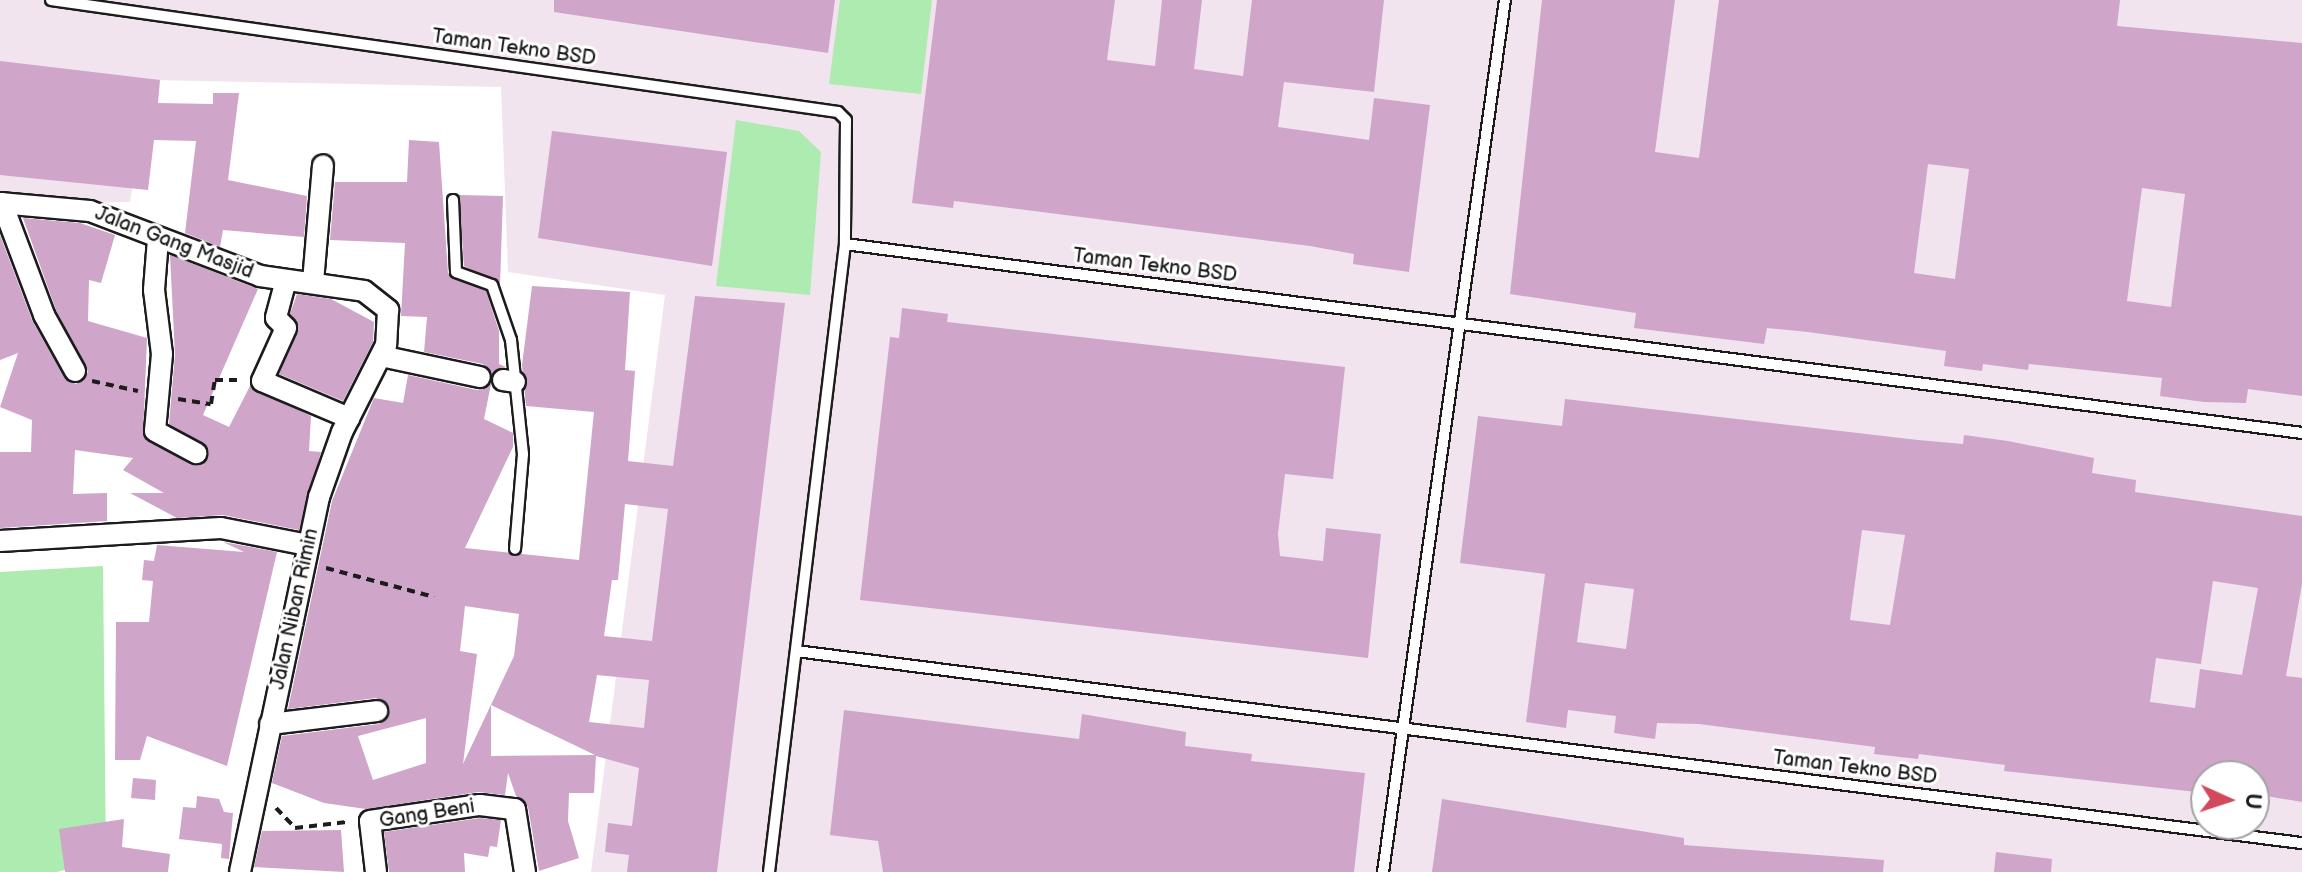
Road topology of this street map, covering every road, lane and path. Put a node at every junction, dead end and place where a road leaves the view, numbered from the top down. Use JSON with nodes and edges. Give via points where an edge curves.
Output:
{"nodes":[{"id":1,"x":51,"y":0,"type":"edge"},
{"id":2,"x":1505,"y":0,"type":"edge"},
{"id":3,"x":323,"y":165,"type":"dead end"},
{"id":4,"x":453,"y":200,"type":"dead end"},
{"id":5,"x":1,"y":203,"type":"edge"},
{"id":6,"x":158,"y":239,"type":"junction"},
{"id":7,"x":845,"y":244,"type":"junction"},
{"id":8,"x":286,"y":280,"type":"junction"},
{"id":9,"x":313,"y":282,"type":"junction"},
{"id":10,"x":1461,"y":323,"type":"junction"},
{"id":11,"x":381,"y":356,"type":"junction"},
{"id":12,"x":75,"y":371,"type":"joint"},
{"id":13,"x":480,"y":377,"type":"dead end"},
{"id":14,"x":262,"y":381,"type":"junction"},
{"id":15,"x":159,"y":395,"type":"junction"},
{"id":16,"x":349,"y":418,"type":"junction"},
{"id":17,"x":2302,"y":433,"type":"edge"},
{"id":18,"x":196,"y":453,"type":"dead end"},
{"id":19,"x":0,"y":541,"type":"edge"},
{"id":20,"x":515,"y":549,"type":"dead end"},
{"id":21,"x":306,"y":554,"type":"junction"},
{"id":22,"x":434,"y":597,"type":"dead end"},
{"id":23,"x":796,"y":651,"type":"junction"},
{"id":24,"x":377,"y":711,"type":"dead end"},
{"id":25,"x":270,"y":724,"type":"junction"},
{"id":26,"x":1404,"y":728,"type":"junction"},
{"id":27,"x":251,"y":802,"type":"junction"},
{"id":28,"x":370,"y":821,"type":"junction"},
{"id":29,"x":2302,"y":843,"type":"edge"},
{"id":30,"x":240,"y":872,"type":"edge"},
{"id":31,"x":376,"y":872,"type":"edge"},
{"id":32,"x":525,"y":872,"type":"edge"},
{"id":33,"x":769,"y":872,"type":"edge"},
{"id":34,"x":1383,"y":872,"type":"edge"}],
"edges":[{"from":1,"to":7,"type":"lane","name":"Taman Tekno BSD","via":[[838,112],[850,129]]},
{"from":2,"to":10,"type":"lane"},
{"from":3,"to":9,"type":"street"},
{"from":4,"to":20,"type":"lane","via":[[456,272],[495,289],[511,340],[509,381],[523,454]]},
{"from":5,"to":6,"type":"street","name":"Jalan Gang Masjid","via":[[68,205]]},
{"from":5,"to":12,"type":"street","via":[[44,315]]},
{"from":6,"to":8,"type":"street","name":"Jalan Gang Masjid","via":[[229,267]]},
{"from":6,"to":15,"type":"street"},
{"from":7,"to":10,"type":"lane","name":"Taman Tekno BSD"},
{"from":7,"to":23,"type":"lane","name":"Taman Tekno BSD"},
{"from":8,"to":9,"type":"street","name":"Jalan Gang Masjid"},
{"from":8,"to":14,"type":"street","via":[[276,318],[286,328]]},
{"from":9,"to":11,"type":"street","name":"Jalan Gang Masjid","via":[[364,291],[385,306],[391,328]]},
{"from":10,"to":17,"type":"lane","name":"Taman Tekno BSD"},
{"from":10,"to":26,"type":"lane"},
{"from":11,"to":13,"type":"street"},
{"from":11,"to":16,"type":"street","name":"Jalan Niban Rimin"},
{"from":12,"to":15,"type":"path"},
{"from":14,"to":15,"type":"path","via":[[215,380],[211,404]]},
{"from":14,"to":16,"type":"street"},
{"from":15,"to":18,"type":"street","via":[[155,431]]},
{"from":16,"to":21,"type":"street","name":"Jalan Niban Rimin"},
{"from":19,"to":21,"type":"street","via":[[221,528]]},
{"from":21,"to":22,"type":"path"},
{"from":21,"to":25,"type":"street","name":"Jalan Niban Rimin"},
{"from":23,"to":26,"type":"lane","name":"Taman Tekno BSD"},
{"from":23,"to":33,"type":"lane","name":"Taman Tekno BSD"},
{"from":24,"to":25,"type":"street"},
{"from":25,"to":27,"type":"street","name":"Jalan Niban Rimin"},
{"from":26,"to":29,"type":"lane","name":"Taman Tekno BSD"},
{"from":26,"to":34,"type":"lane"},
{"from":27,"to":28,"type":"path","via":[[280,808],[295,828]]},
{"from":27,"to":30,"type":"street","name":"Jalan Niban Rimin"},
{"from":28,"to":31,"type":"street","name":"Gang Beni"},
{"from":28,"to":32,"type":"street","name":"Gang Beni","via":[[459,806],[511,806]]}]}
